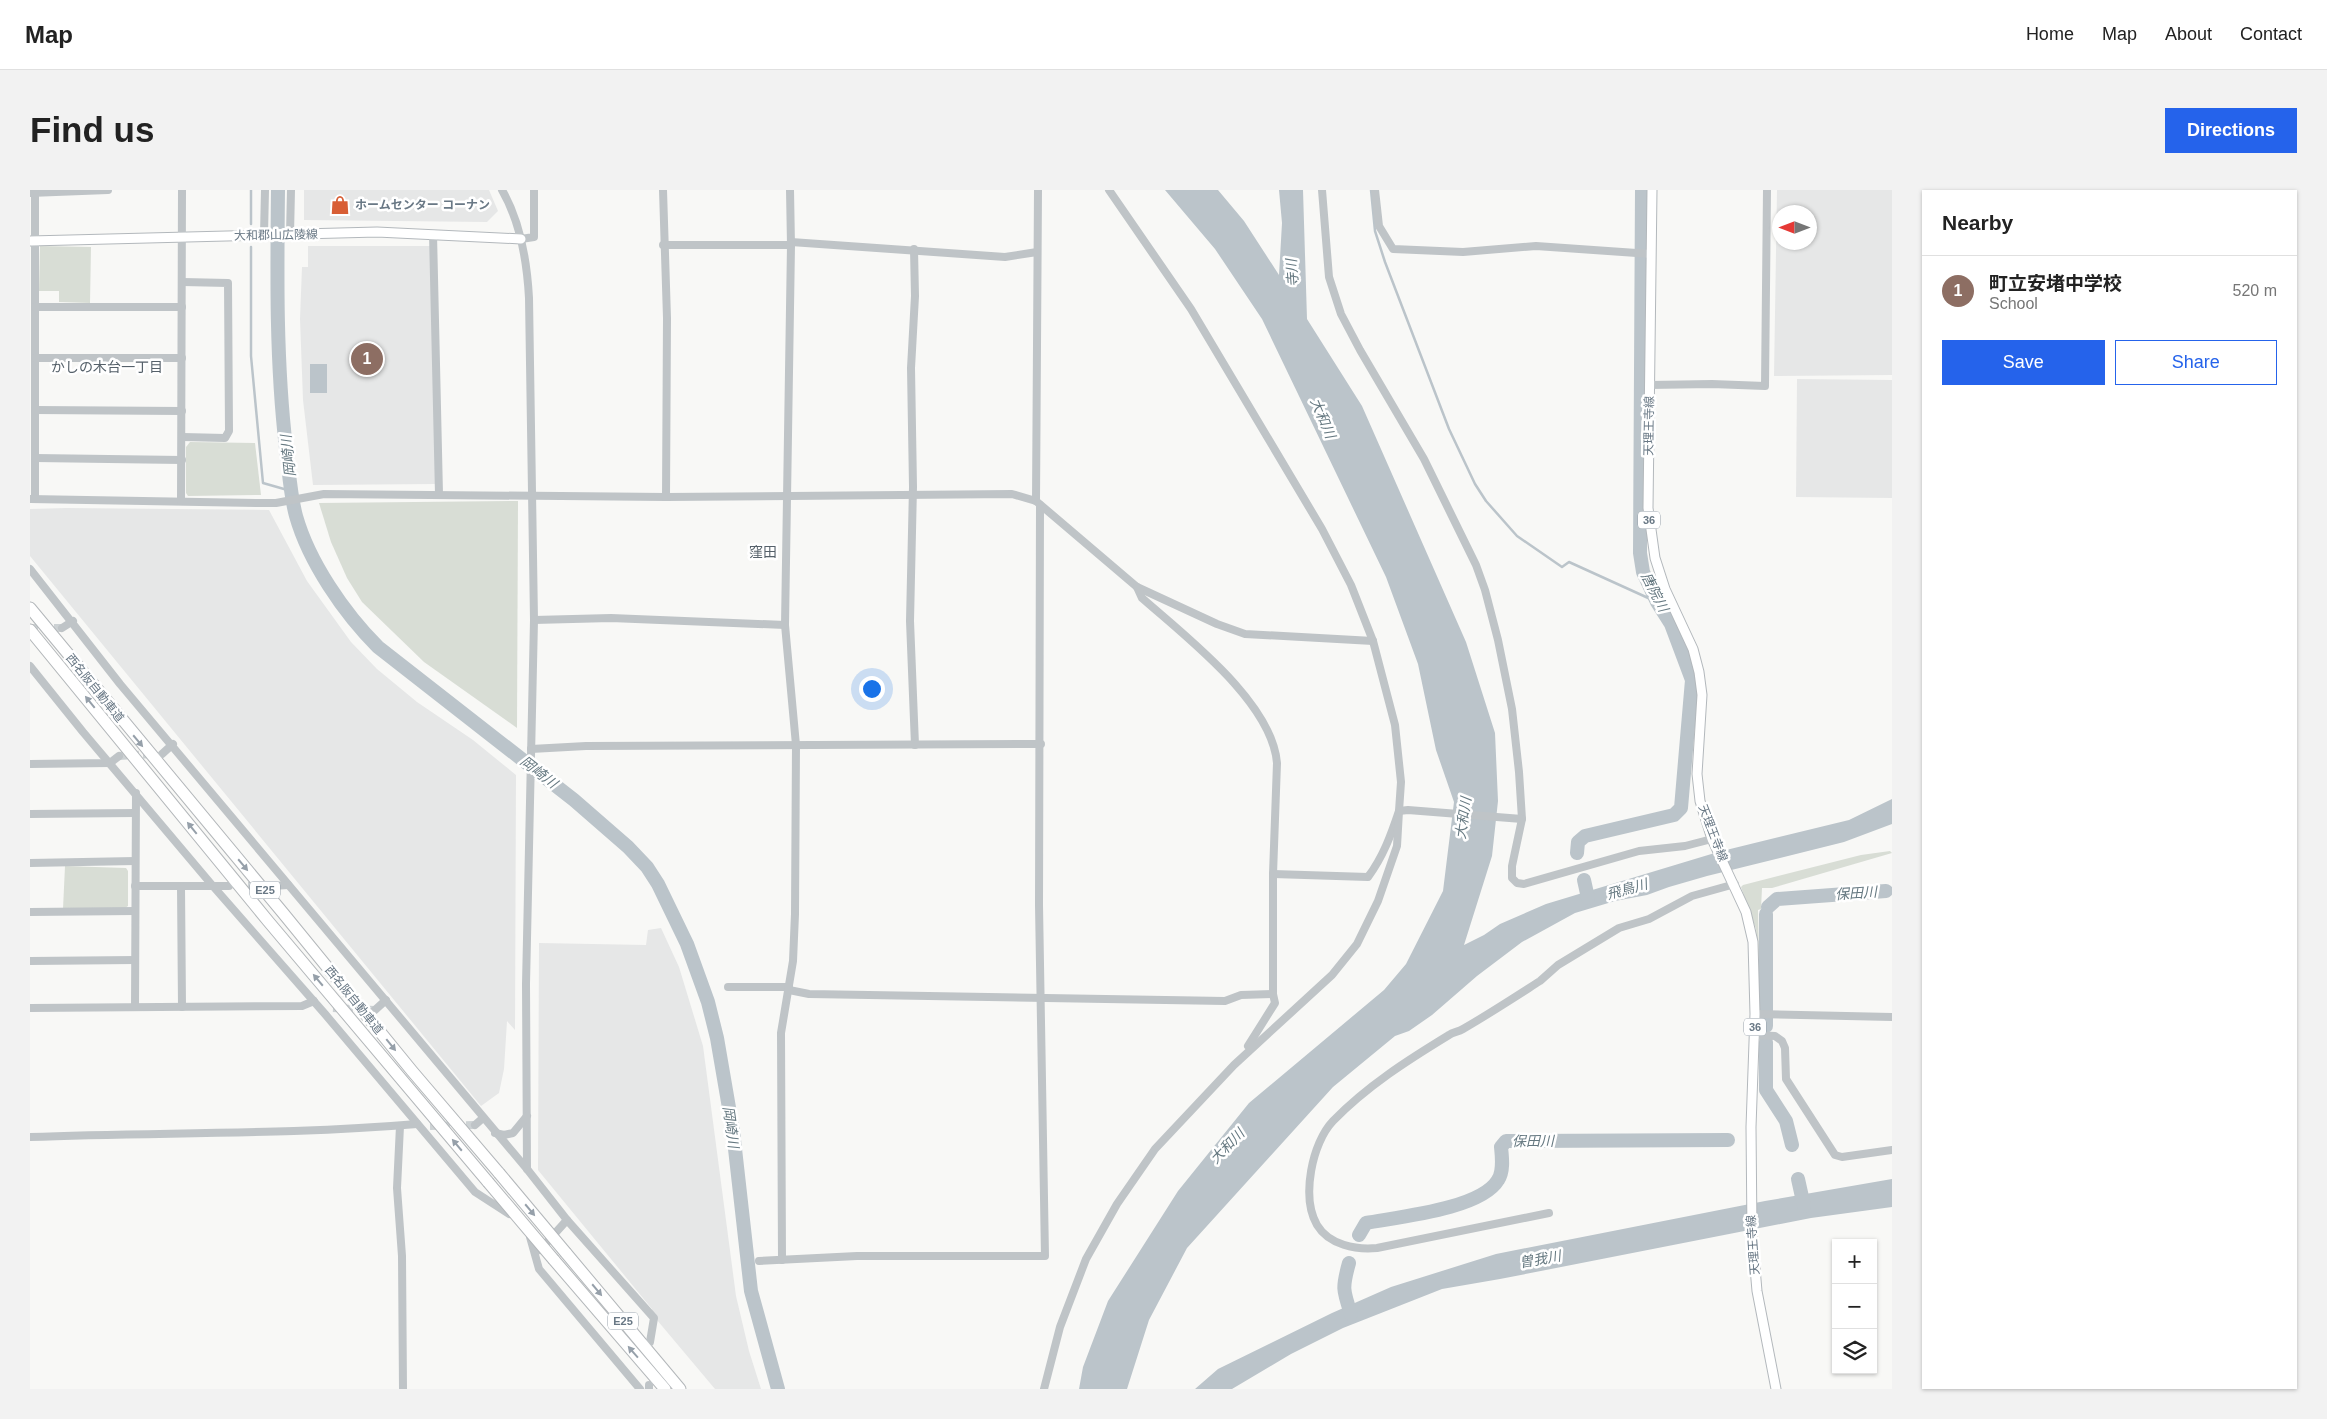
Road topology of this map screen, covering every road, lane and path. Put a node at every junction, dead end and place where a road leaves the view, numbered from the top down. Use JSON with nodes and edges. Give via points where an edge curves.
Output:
{"nodes":[{"id":1,"x":108,"y":190,"type":"edge"},
{"id":2,"x":182,"y":190,"type":"edge"},
{"id":3,"x":265,"y":190,"type":"edge"},
{"id":4,"x":291,"y":190,"type":"edge"},
{"id":5,"x":502,"y":190,"type":"edge"},
{"id":6,"x":534,"y":190,"type":"edge"},
{"id":7,"x":663,"y":190,"type":"edge"},
{"id":8,"x":790,"y":190,"type":"edge"},
{"id":9,"x":1038,"y":190,"type":"edge"},
{"id":10,"x":1108,"y":190,"type":"edge"},
{"id":11,"x":1322,"y":190,"type":"edge"},
{"id":12,"x":1375,"y":190,"type":"edge"},
{"id":13,"x":1652,"y":190,"type":"edge"},
{"id":14,"x":1767,"y":190,"type":"edge"},
{"id":15,"x":32,"y":193,"type":"edge"},
{"id":16,"x":290,"y":234,"type":"junction"},
{"id":17,"x":433,"y":234,"type":"junction"},
{"id":18,"x":264,"y":235,"type":"junction"},
{"id":19,"x":182,"y":237,"type":"junction"},
{"id":20,"x":521,"y":239,"type":"junction"},
{"id":21,"x":32,"y":241,"type":"edge"},
{"id":22,"x":791,"y":244,"type":"junction"},
{"id":23,"x":663,"y":245,"type":"junction"},
{"id":24,"x":914,"y":249,"type":"junction"},
{"id":25,"x":1037,"y":252,"type":"junction"},
{"id":26,"x":1651,"y":254,"type":"junction"},
{"id":27,"x":183,"y":282,"type":"junction"},
{"id":28,"x":32,"y":290,"type":"edge"},
{"id":29,"x":35,"y":306,"type":"junction"},
{"id":30,"x":182,"y":307,"type":"junction"},
{"id":31,"x":33,"y":336,"type":"edge"},
{"id":32,"x":35,"y":358,"type":"junction"},
{"id":33,"x":182,"y":358,"type":"junction"},
{"id":34,"x":32,"y":382,"type":"edge"},
{"id":35,"x":1650,"y":385,"type":"junction"},
{"id":36,"x":35,"y":410,"type":"junction"},
{"id":37,"x":182,"y":411,"type":"junction"},
{"id":38,"x":183,"y":437,"type":"junction"},
{"id":39,"x":35,"y":458,"type":"junction"},
{"id":40,"x":182,"y":460,"type":"junction"},
{"id":41,"x":439,"y":494,"type":"junction"},
{"id":42,"x":531,"y":495,"type":"junction"},
{"id":43,"x":912,"y":496,"type":"junction"},
{"id":44,"x":666,"y":497,"type":"junction"},
{"id":45,"x":789,"y":497,"type":"junction"},
{"id":46,"x":33,"y":499,"type":"edge"},
{"id":47,"x":181,"y":501,"type":"junction"},
{"id":48,"x":1038,"y":503,"type":"junction"},
{"id":49,"x":30,"y":569,"type":"edge"},
{"id":50,"x":1137,"y":587,"type":"junction"},
{"id":51,"x":30,"y":608,"type":"edge"},
{"id":52,"x":534,"y":620,"type":"junction"},
{"id":53,"x":73,"y":621,"type":"junction"},
{"id":54,"x":785,"y":625,"type":"junction"},
{"id":55,"x":62,"y":628,"type":"tunnel mouth"},
{"id":56,"x":30,"y":630,"type":"edge"},
{"id":57,"x":1373,"y":641,"type":"junction"},
{"id":58,"x":30,"y":666,"type":"edge"},
{"id":59,"x":172,"y":744,"type":"junction"},
{"id":60,"x":1041,"y":744,"type":"junction"},
{"id":61,"x":796,"y":745,"type":"junction"},
{"id":62,"x":915,"y":745,"type":"junction"},
{"id":63,"x":531,"y":749,"type":"junction"},
{"id":64,"x":162,"y":754,"type":"tunnel mouth"},
{"id":65,"x":119,"y":756,"type":"tunnel mouth"},
{"id":66,"x":110,"y":763,"type":"junction"},
{"id":67,"x":30,"y":764,"type":"edge"},
{"id":68,"x":136,"y":793,"type":"junction"},
{"id":69,"x":1399,"y":811,"type":"junction"},
{"id":70,"x":30,"y":814,"type":"edge"},
{"id":71,"x":135,"y":814,"type":"junction"},
{"id":72,"x":1522,"y":819,"type":"junction"},
{"id":73,"x":1713,"y":840,"type":"junction"},
{"id":74,"x":135,"y":861,"type":"junction"},
{"id":75,"x":30,"y":863,"type":"edge"},
{"id":76,"x":1273,"y":874,"type":"junction"},
{"id":77,"x":1734,"y":884,"type":"junction"},
{"id":78,"x":212,"y":885,"type":"junction"},
{"id":79,"x":288,"y":885,"type":"junction"},
{"id":80,"x":135,"y":886,"type":"junction"},
{"id":81,"x":229,"y":886,"type":"tunnel mouth"},
{"id":82,"x":272,"y":886,"type":"tunnel mouth"},
{"id":83,"x":181,"y":887,"type":"junction"},
{"id":84,"x":135,"y":911,"type":"junction"},
{"id":85,"x":30,"y":912,"type":"edge"},
{"id":86,"x":135,"y":960,"type":"junction"},
{"id":87,"x":30,"y":961,"type":"edge"},
{"id":88,"x":728,"y":987,"type":"dead end"},
{"id":89,"x":789,"y":988,"type":"junction"},
{"id":90,"x":1273,"y":994,"type":"junction"},
{"id":91,"x":1042,"y":999,"type":"junction"},
{"id":92,"x":386,"y":1000,"type":"junction"},
{"id":93,"x":314,"y":1001,"type":"junction"},
{"id":94,"x":136,"y":1007,"type":"junction"},
{"id":95,"x":182,"y":1007,"type":"junction"},
{"id":96,"x":30,"y":1008,"type":"edge"},
{"id":97,"x":333,"y":1008,"type":"tunnel mouth"},
{"id":98,"x":375,"y":1010,"type":"dead end"},
{"id":99,"x":325,"y":1014,"type":"junction"},
{"id":100,"x":1755,"y":1014,"type":"junction"},
{"id":101,"x":1892,"y":1017,"type":"edge"},
{"id":102,"x":1755,"y":1035,"type":"junction"},
{"id":103,"x":1234,"y":1065,"type":"junction"},
{"id":104,"x":527,"y":1116,"type":"junction"},
{"id":105,"x":483,"y":1118,"type":"junction"},
{"id":106,"x":417,"y":1124,"type":"junction"},
{"id":107,"x":475,"y":1125,"type":"tunnel mouth"},
{"id":108,"x":400,"y":1126,"type":"junction"},
{"id":109,"x":495,"y":1133,"type":"junction"},
{"id":110,"x":30,"y":1137,"type":"edge"},
{"id":111,"x":1892,"y":1150,"type":"edge"},
{"id":112,"x":527,"y":1169,"type":"junction"},
{"id":113,"x":1549,"y":1213,"type":"dead end"},
{"id":114,"x":567,"y":1220,"type":"junction"},
{"id":115,"x":535,"y":1255,"type":"junction"},
{"id":116,"x":782,"y":1260,"type":"junction"},
{"id":117,"x":759,"y":1261,"type":"dead end"},
{"id":118,"x":650,"y":1342,"type":"dead end"},
{"id":119,"x":402,"y":1389,"type":"edge"},
{"id":120,"x":640,"y":1389,"type":"edge"},
{"id":121,"x":665,"y":1389,"type":"edge"},
{"id":122,"x":680,"y":1389,"type":"edge"},
{"id":123,"x":1044,"y":1389,"type":"edge"},
{"id":124,"x":1776,"y":1389,"type":"edge"}],
"edges":[{"from":1,"to":15,"type":"street"},
{"from":2,"to":19,"type":"street"},
{"from":3,"to":18,"type":"street"},
{"from":4,"to":16,"type":"street"},
{"from":5,"to":20,"type":"street","via":[[510,203]]},
{"from":6,"to":20,"type":"street","via":[[534,237]]},
{"from":7,"to":23,"type":"street"},
{"from":8,"to":22,"type":"street"},
{"from":9,"to":25,"type":"street"},
{"from":10,"to":57,"type":"street","via":[[1191,309],[1252,409],[1322,529],[1351,585]]},
{"from":11,"to":72,"type":"street","via":[[1328,277],[1341,314],[1424,459],[1485,590],[1512,709]]},
{"from":12,"to":26,"type":"street","via":[[1379,226],[1393,249],[1463,252],[1536,246]]},
{"from":13,"to":26,"type":"main road","name":"天理王寺線","number":"36"},
{"from":14,"to":35,"type":"street","via":[[1765,386]]},
{"from":15,"to":21,"type":"street"},
{"from":16,"to":17,"type":"main road","name":"大和郡山広陵線"},
{"from":16,"to":18,"type":"main road","name":"大和郡山広陵線"},
{"from":17,"to":20,"type":"main road","name":"大和郡山広陵線"},
{"from":17,"to":41,"type":"street"},
{"from":18,"to":19,"type":"main road","name":"大和郡山広陵線"},
{"from":19,"to":21,"type":"main road","name":"大和郡山広陵線"},
{"from":19,"to":27,"type":"street"},
{"from":20,"to":42,"type":"street","via":[[528,292]]},
{"from":21,"to":28,"type":"street"},
{"from":22,"to":23,"type":"street"},
{"from":22,"to":24,"type":"street"},
{"from":22,"to":45,"type":"street"},
{"from":23,"to":44,"type":"street","via":[[667,318]]},
{"from":24,"to":25,"type":"street","via":[[1005,257]]},
{"from":24,"to":43,"type":"street"},
{"from":25,"to":48,"type":"street"},
{"from":26,"to":35,"type":"main road","name":"天理王寺線","number":"36"},
{"from":27,"to":30,"type":"street"},
{"from":27,"to":38,"type":"street","via":[[228,283],[229,431],[225,438]]},
{"from":28,"to":29,"type":"street"},
{"from":29,"to":30,"type":"street"},
{"from":29,"to":31,"type":"street"},
{"from":30,"to":33,"type":"street"},
{"from":31,"to":32,"type":"street"},
{"from":32,"to":33,"type":"street"},
{"from":32,"to":34,"type":"street"},
{"from":33,"to":37,"type":"street"},
{"from":34,"to":36,"type":"street"},
{"from":35,"to":73,"type":"main road","name":"天理王寺線","number":"36","via":[[1650,536],[1665,590],[1684,629],[1699,672],[1702,702],[1698,792]]},
{"from":36,"to":37,"type":"street"},
{"from":36,"to":39,"type":"street"},
{"from":37,"to":38,"type":"street"},
{"from":38,"to":40,"type":"street"},
{"from":39,"to":40,"type":"street"},
{"from":39,"to":46,"type":"street"},
{"from":40,"to":47,"type":"street"},
{"from":41,"to":42,"type":"street"},
{"from":41,"to":47,"type":"street","via":[[324,494],[280,502]]},
{"from":42,"to":44,"type":"street"},
{"from":42,"to":52,"type":"street"},
{"from":43,"to":45,"type":"street"},
{"from":43,"to":48,"type":"street","via":[[1012,494]]},
{"from":43,"to":62,"type":"street","via":[[910,621]]},
{"from":44,"to":45,"type":"street"},
{"from":45,"to":54,"type":"street"},
{"from":46,"to":47,"type":"street"},
{"from":48,"to":50,"type":"street"},
{"from":48,"to":60,"type":"street"},
{"from":49,"to":53,"type":"street"},
{"from":50,"to":57,"type":"street","via":[[1245,634]]},
{"from":50,"to":76,"type":"street","via":[[1142,598],[1234,682],[1276,746]]},
{"from":51,"to":122,"type":"highway","name":"西名阪自動車道","number":"E25","one_way":true,"bridge":true,"via":[[412,1071]]},
{"from":52,"to":54,"type":"street","via":[[611,618]]},
{"from":52,"to":63,"type":"street"},
{"from":53,"to":55,"type":"street"},
{"from":53,"to":59,"type":"street","via":[[120,684]]},
{"from":54,"to":61,"type":"street"},
{"from":121,"to":56,"type":"highway","name":"西名阪自動車道","number":"E25","one_way":true,"bridge":true,"via":[[268,921]]},
{"from":57,"to":69,"type":"street","via":[[1395,724],[1401,782]]},
{"from":58,"to":66,"type":"street"},
{"from":59,"to":64,"type":"street"},
{"from":59,"to":79,"type":"street"},
{"from":60,"to":62,"type":"street"},
{"from":60,"to":91,"type":"street"},
{"from":61,"to":62,"type":"street"},
{"from":61,"to":63,"type":"street"},
{"from":61,"to":89,"type":"street","via":[[794,961]]},
{"from":63,"to":104,"type":"street"},
{"from":65,"to":66,"type":"street"},
{"from":66,"to":67,"type":"street"},
{"from":66,"to":68,"type":"street"},
{"from":68,"to":71,"type":"street"},
{"from":68,"to":78,"type":"street"},
{"from":69,"to":72,"type":"street"},
{"from":69,"to":76,"type":"street","via":[[1388,843],[1368,877]]},
{"from":69,"to":103,"type":"street","via":[[1397,846],[1378,901],[1357,944],[1332,975]]},
{"from":70,"to":71,"type":"street"},
{"from":71,"to":74,"type":"street"},
{"from":72,"to":73,"type":"street","via":[[1512,878],[1524,884],[1639,851]]},
{"from":73,"to":77,"type":"main road","name":"天理王寺線","number":"36"},
{"from":74,"to":75,"type":"street"},
{"from":74,"to":80,"type":"street"},
{"from":76,"to":90,"type":"street"},
{"from":77,"to":100,"type":"main road","name":"天理王寺線","number":"36","via":[[1746,912],[1753,942]]},
{"from":77,"to":113,"type":"street","via":[[1692,896],[1649,919],[1619,928],[1558,965],[1540,981],[1385,1075],[1332,1122],[1320,1140],[1313,1162],[1310,1181],[1312,1212],[1318,1226],[1326,1235],[1360,1250]]},
{"from":78,"to":81,"type":"street"},
{"from":78,"to":83,"type":"street"},
{"from":78,"to":93,"type":"street"},
{"from":79,"to":82,"type":"street"},
{"from":79,"to":92,"type":"street"},
{"from":80,"to":83,"type":"street"},
{"from":80,"to":84,"type":"street"},
{"from":83,"to":95,"type":"street"},
{"from":84,"to":85,"type":"street"},
{"from":84,"to":86,"type":"street"},
{"from":86,"to":87,"type":"street"},
{"from":86,"to":94,"type":"street"},
{"from":88,"to":89,"type":"street"},
{"from":89,"to":91,"type":"street","via":[[809,994]]},
{"from":89,"to":116,"type":"street","via":[[781,1032]]},
{"from":90,"to":91,"type":"street","via":[[1241,995],[1224,1001]]},
{"from":90,"to":103,"type":"street","via":[[1275,1003]]},
{"from":91,"to":116,"type":"street","via":[[1046,1256],[857,1256]]},
{"from":92,"to":98,"type":"street"},
{"from":92,"to":105,"type":"street"},
{"from":93,"to":95,"type":"street","via":[[302,1006]]},
{"from":93,"to":99,"type":"street"},
{"from":94,"to":95,"type":"street"},
{"from":94,"to":96,"type":"street"},
{"from":97,"to":99,"type":"street"},
{"from":99,"to":106,"type":"street"},
{"from":100,"to":101,"type":"street"},
{"from":100,"to":102,"type":"main road","name":"天理王寺線","number":"36"},
{"from":102,"to":111,"type":"street","via":[[1775,1036],[1782,1041],[1786,1079],[1835,1154],[1842,1157]]},
{"from":102,"to":124,"type":"main road","name":"天理王寺線","number":"36","via":[[1750,1175],[1753,1256]]},
{"from":103,"to":123,"type":"street","via":[[1155,1149],[1117,1204],[1086,1259],[1060,1327]]},
{"from":104,"to":109,"type":"street","via":[[513,1133]]},
{"from":104,"to":112,"type":"street"},
{"from":105,"to":107,"type":"street"},
{"from":105,"to":109,"type":"street"},
{"from":106,"to":108,"type":"street"},
{"from":106,"to":115,"type":"street","via":[[427,1129],[476,1192],[507,1211],[530,1237]]},
{"from":108,"to":110,"type":"street","via":[[251,1134]]},
{"from":108,"to":119,"type":"street","via":[[397,1188],[402,1256]]},
{"from":109,"to":112,"type":"street"},
{"from":112,"to":114,"type":"street"},
{"from":114,"to":115,"type":"street"},
{"from":114,"to":118,"type":"street","via":[[654,1318]]},
{"from":115,"to":120,"type":"street","via":[[539,1269]]},
{"from":116,"to":117,"type":"street"}]}
